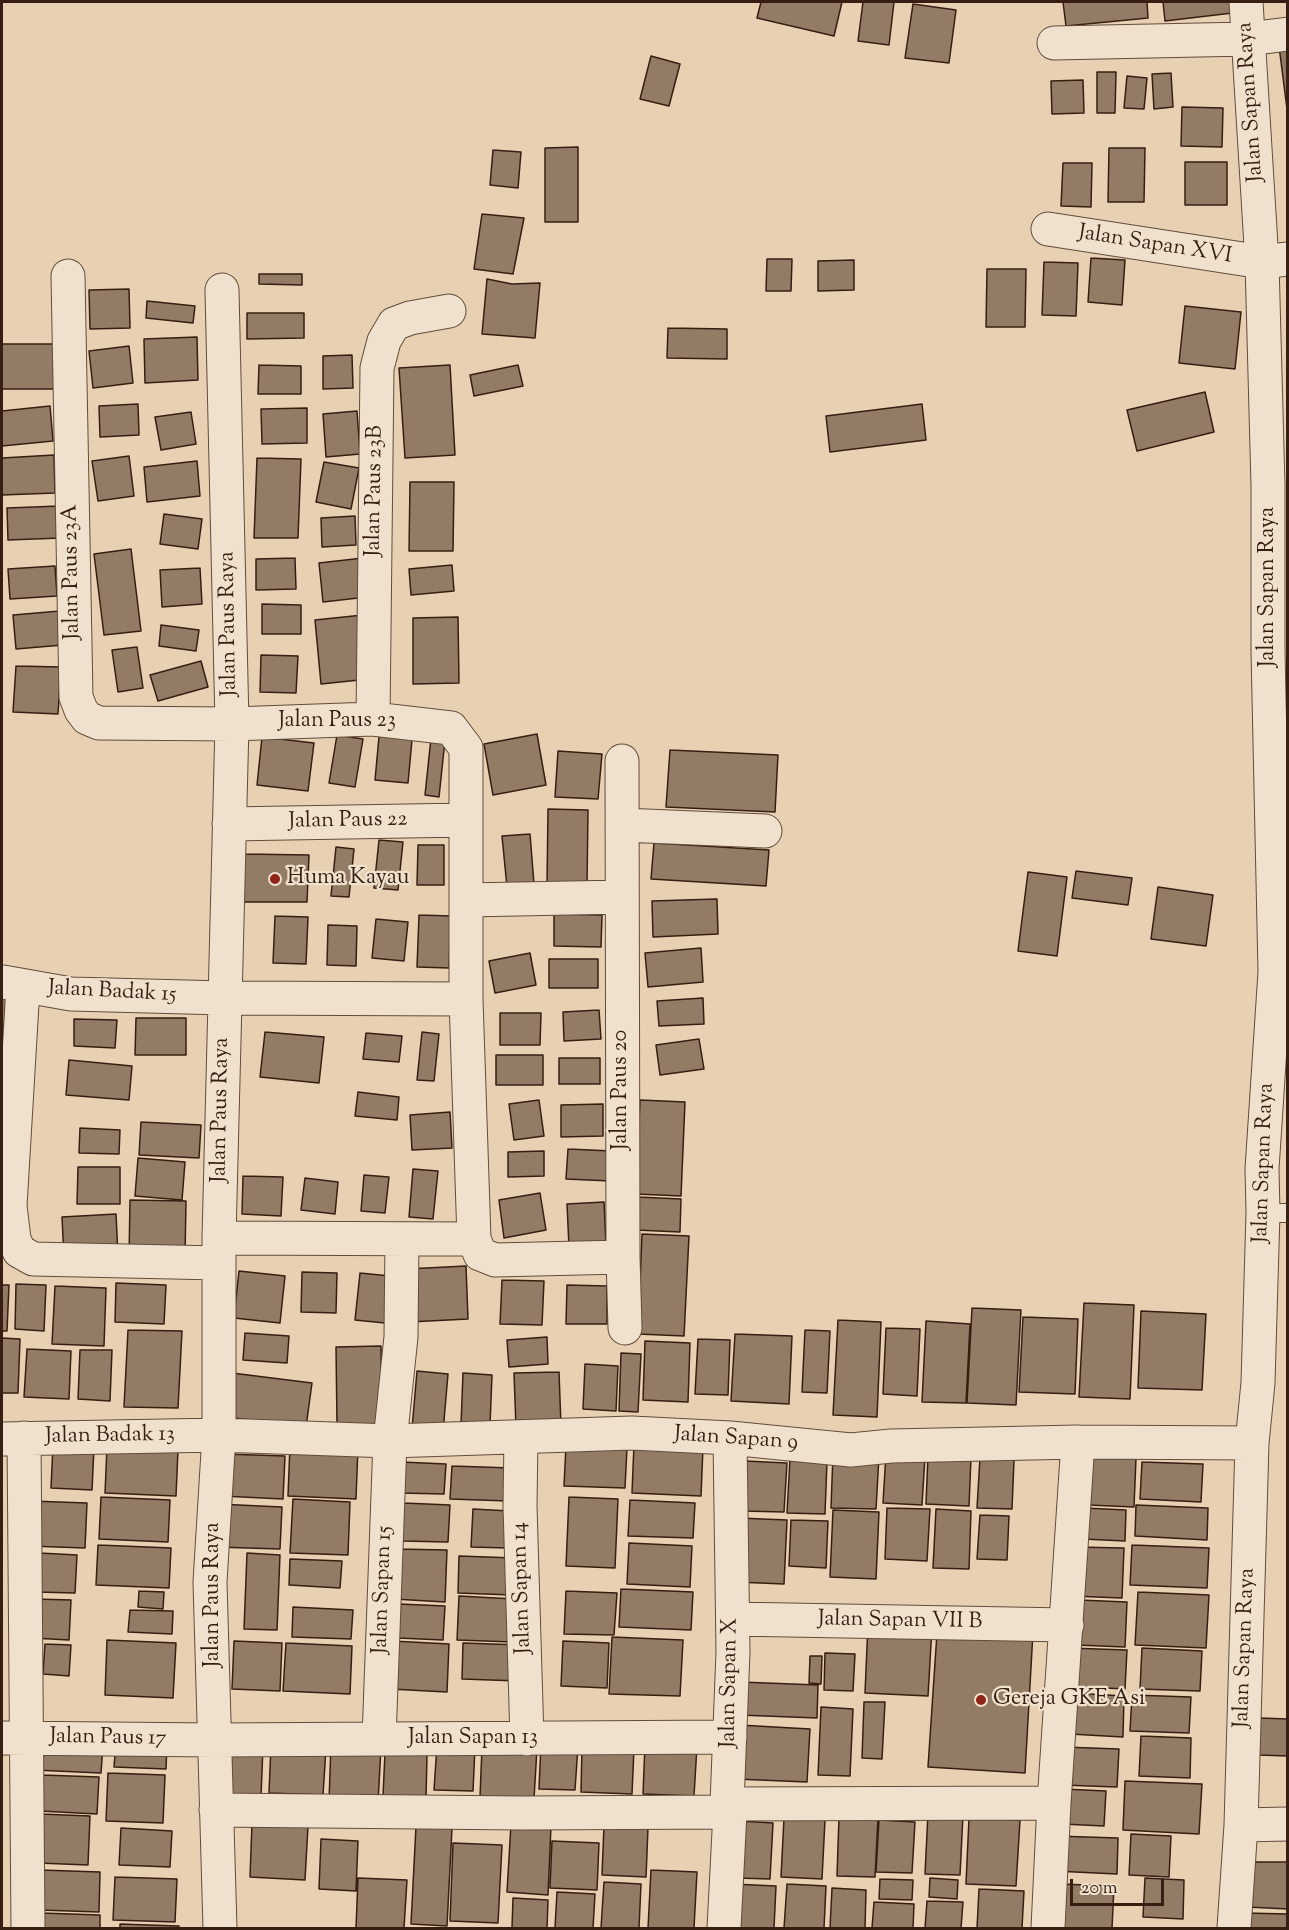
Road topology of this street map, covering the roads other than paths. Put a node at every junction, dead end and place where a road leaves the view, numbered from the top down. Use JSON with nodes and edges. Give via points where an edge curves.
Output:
{"nodes":[{"id":1,"x":1246,"y":2,"type":"edge"},
{"id":2,"x":1287,"y":34,"type":"edge"},
{"id":3,"x":1248,"y":39,"type":"junction"},
{"id":4,"x":1054,"y":43,"type":"dead end"},
{"id":5,"x":1048,"y":229,"type":"dead end"},
{"id":6,"x":1275,"y":261,"type":"edge"},
{"id":7,"x":68,"y":276,"type":"dead end"},
{"id":8,"x":222,"y":290,"type":"dead end"},
{"id":9,"x":449,"y":311,"type":"dead end"},
{"id":10,"x":374,"y":719,"type":"junction"},
{"id":11,"x":232,"y":724,"type":"junction"},
{"id":12,"x":622,"y":761,"type":"dead end"},
{"id":13,"x":466,"y":820,"type":"junction"},
{"id":14,"x":229,"y":824,"type":"junction"},
{"id":15,"x":622,"y":825,"type":"junction"},
{"id":16,"x":765,"y":831,"type":"dead end"},
{"id":17,"x":622,"y":897,"type":"junction"},
{"id":18,"x":466,"y":900,"type":"junction"},
{"id":19,"x":12,"y":984,"type":"edge"},
{"id":20,"x":224,"y":998,"type":"junction"},
{"id":21,"x":466,"y":999,"type":"junction"},
{"id":22,"x":1275,"y":1213,"type":"edge"},
{"id":23,"x":402,"y":1239,"type":"junction"},
{"id":24,"x":474,"y":1239,"type":"junction"},
{"id":25,"x":219,"y":1251,"type":"junction"},
{"id":26,"x":623,"y":1257,"type":"junction"},
{"id":27,"x":625,"y":1328,"type":"dead end"},
{"id":28,"x":219,"y":1435,"type":"junction"},
{"id":29,"x":521,"y":1437,"type":"junction"},
{"id":30,"x":730,"y":1438,"type":"junction"},
{"id":31,"x":13,"y":1439,"type":"edge"},
{"id":32,"x":390,"y":1441,"type":"junction"},
{"id":33,"x":1078,"y":1442,"type":"junction"},
{"id":34,"x":1252,"y":1443,"type":"junction"},
{"id":35,"x":733,"y":1618,"type":"junction"},
{"id":36,"x":1067,"y":1625,"type":"junction"},
{"id":37,"x":730,"y":1737,"type":"junction"},
{"id":38,"x":14,"y":1738,"type":"edge"},
{"id":39,"x":379,"y":1739,"type":"junction"},
{"id":40,"x":527,"y":1739,"type":"junction"},
{"id":41,"x":215,"y":1740,"type":"junction"},
{"id":42,"x":1054,"y":1803,"type":"junction"},
{"id":43,"x":728,"y":1808,"type":"junction"},
{"id":44,"x":216,"y":1810,"type":"junction"},
{"id":45,"x":1287,"y":1824,"type":"edge"},
{"id":46,"x":1240,"y":1825,"type":"junction"},
{"id":47,"x":15,"y":1875,"type":"edge"},
{"id":48,"x":28,"y":1929,"type":"edge"},
{"id":49,"x":220,"y":1929,"type":"edge"},
{"id":50,"x":724,"y":1929,"type":"edge"},
{"id":51,"x":1048,"y":1929,"type":"edge"},
{"id":52,"x":1234,"y":1929,"type":"edge"}],
"edges":[{"from":1,"to":3,"type":"street","name":"Jalan Sapan Raya"},
{"from":2,"to":3,"type":"street"},
{"from":3,"to":4,"type":"street"},
{"from":3,"to":6,"type":"street","name":"Jalan Sapan Raya"},
{"from":5,"to":6,"type":"street","name":"Jalan Sapan XVI"},
{"from":6,"to":22,"type":"street","name":"Jalan Sapan Raya","via":[[1268,486],[1275,972],[1262,1169]]},
{"from":7,"to":11,"type":"street","name":"Jalan Paus 23A","via":[[76,697],[81,711],[99,723]]},
{"from":8,"to":11,"type":"street","name":"Jalan Paus Raya"},
{"from":9,"to":10,"type":"street","name":"Jalan Paus 23B","via":[[394,324],[384,340],[377,368]]},
{"from":10,"to":11,"type":"street","name":"Jalan Paus 23"},
{"from":10,"to":13,"type":"street","name":"Jalan Paus 23","via":[[451,728],[466,748]]},
{"from":11,"to":14,"type":"street","name":"Jalan Paus Raya"},
{"from":12,"to":15,"type":"street","name":"Jalan Paus 20"},
{"from":13,"to":14,"type":"street","name":"Jalan Paus 22"},
{"from":13,"to":18,"type":"street"},
{"from":14,"to":20,"type":"street","name":"Jalan Paus Raya"},
{"from":15,"to":16,"type":"street"},
{"from":15,"to":17,"type":"street","name":"Jalan Paus 20"},
{"from":17,"to":18,"type":"street"},
{"from":17,"to":26,"type":"street","name":"Jalan Paus 20"},
{"from":18,"to":21,"type":"street"},
{"from":19,"to":20,"type":"street","name":"Jalan Badak 15","via":[[71,994]]},
{"from":19,"to":25,"type":"street","via":[[10,1206],[19,1251],[33,1259]]},
{"from":20,"to":21,"type":"street","name":"Jalan Badak 15"},
{"from":20,"to":25,"type":"street","name":"Jalan Paus Raya"},
{"from":21,"to":24,"type":"street"},
{"from":22,"to":34,"type":"street","name":"Jalan Sapan Raya"},
{"from":23,"to":24,"type":"street"},
{"from":23,"to":25,"type":"street"},
{"from":23,"to":32,"type":"street","name":"Jalan Sapan 15","via":[[401,1337]]},
{"from":24,"to":26,"type":"street","via":[[480,1254],[495,1260]]},
{"from":25,"to":28,"type":"street","name":"Jalan Paus Raya"},
{"from":26,"to":27,"type":"street","name":"Jalan Paus 20"},
{"from":28,"to":31,"type":"street","name":"Jalan Badak 13"},
{"from":28,"to":32,"type":"street","name":"Jalan Sapan 9"},
{"from":28,"to":41,"type":"street","name":"Jalan Paus Raya","via":[[210,1582]]},
{"from":29,"to":30,"type":"street","name":"Jalan Sapan 9","via":[[632,1433]]},
{"from":29,"to":32,"type":"street","name":"Jalan Sapan 9"},
{"from":29,"to":40,"type":"street","name":"Jalan Sapan 14"},
{"from":30,"to":33,"type":"street","name":"Jalan Sapan 9","via":[[851,1450]]},
{"from":30,"to":35,"type":"street","name":"Jalan Sapan X"},
{"from":31,"to":38,"type":"street"},
{"from":32,"to":39,"type":"street","name":"Jalan Sapan 15"},
{"from":33,"to":34,"type":"street","name":"Jalan Sapan 9"},
{"from":33,"to":36,"type":"street"},
{"from":34,"to":46,"type":"street","name":"Jalan Sapan Raya"},
{"from":35,"to":36,"type":"street","name":"Jalan Sapan VII B"},
{"from":35,"to":37,"type":"street","name":"Jalan Sapan X"},
{"from":36,"to":42,"type":"street"},
{"from":37,"to":40,"type":"street","name":"Jalan Sapan 13"},
{"from":37,"to":43,"type":"street","name":"Jalan Sapan X"},
{"from":38,"to":41,"type":"street","name":"Jalan Paus 17"},
{"from":38,"to":47,"type":"street"},
{"from":39,"to":40,"type":"street","name":"Jalan Sapan 13"},
{"from":39,"to":41,"type":"street","name":"Jalan Sapan 13"},
{"from":41,"to":44,"type":"street","name":"Jalan Paus Raya"},
{"from":42,"to":43,"type":"street"},
{"from":42,"to":51,"type":"street"},
{"from":43,"to":44,"type":"street","via":[[522,1813]]},
{"from":43,"to":50,"type":"street","name":"Jalan Sapan X"},
{"from":44,"to":49,"type":"street","name":"Jalan Paus Raya"},
{"from":45,"to":46,"type":"street"},
{"from":46,"to":52,"type":"street","name":"Jalan Sapan Raya"},
{"from":47,"to":48,"type":"street"}]}
